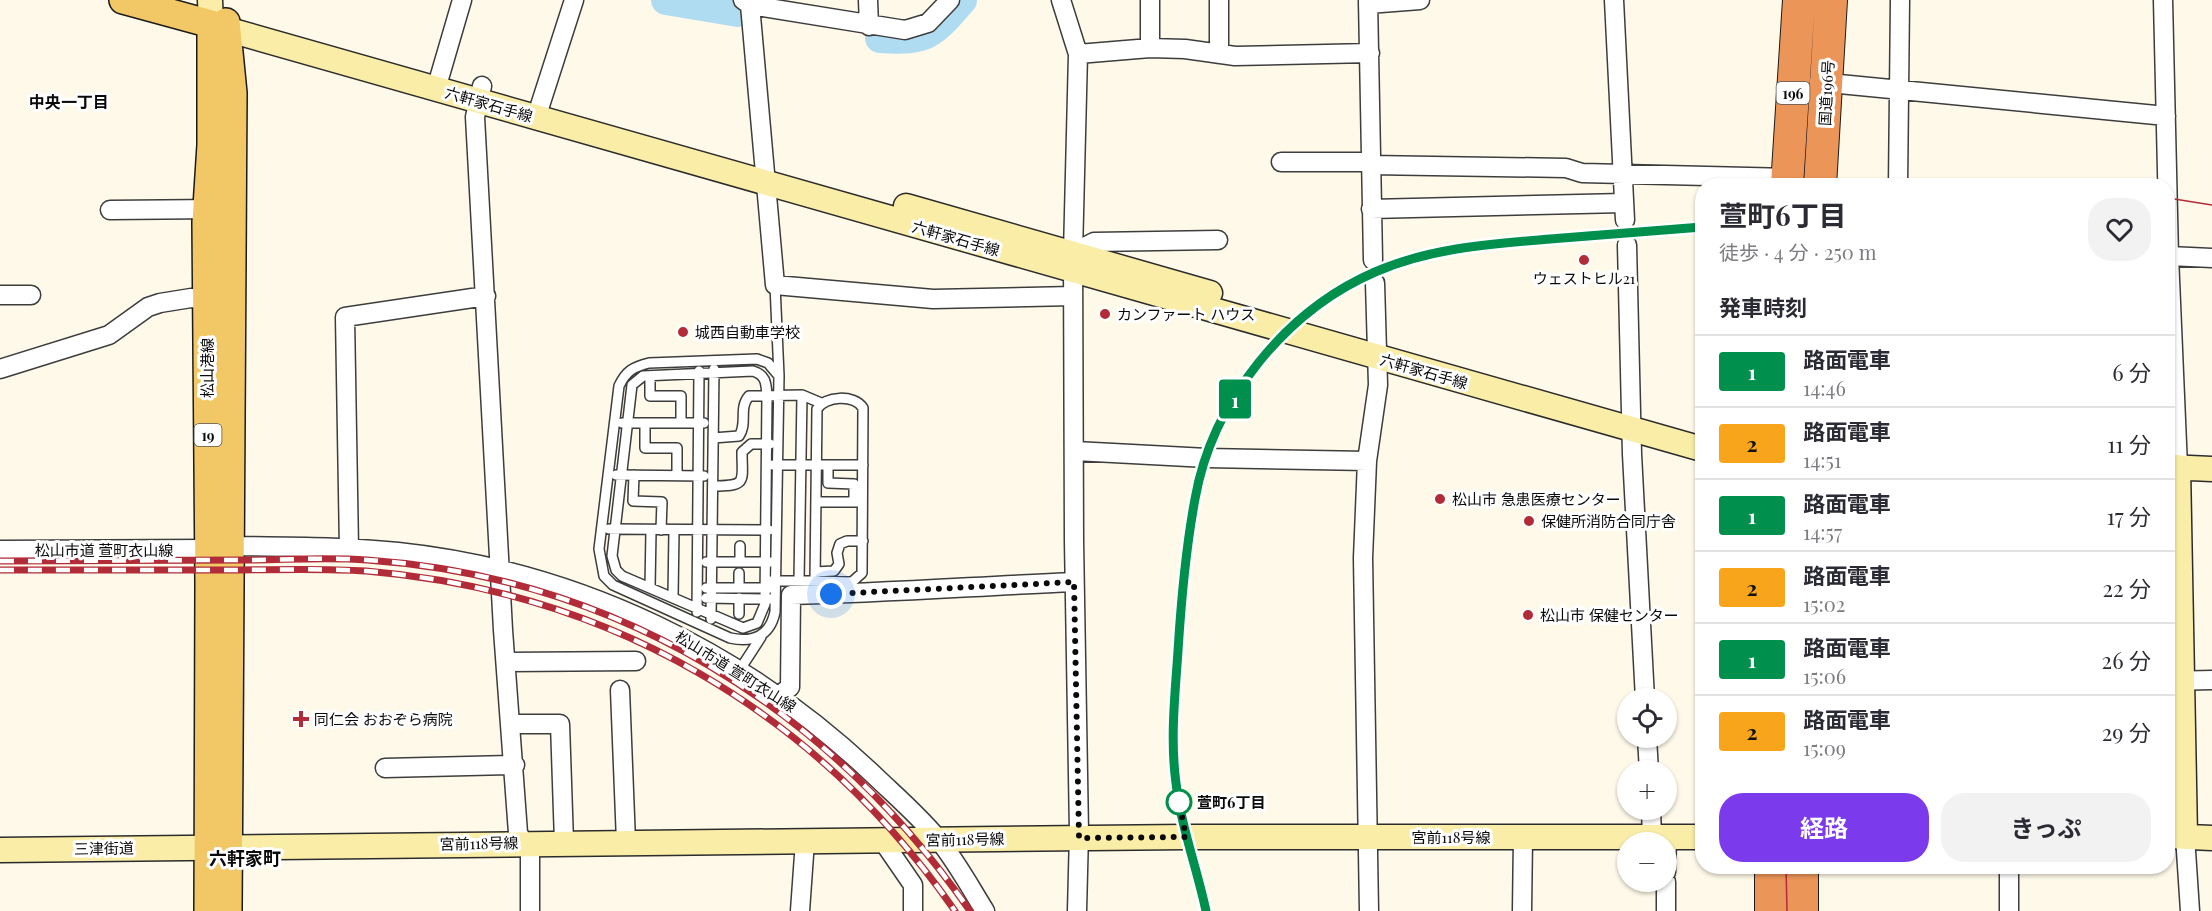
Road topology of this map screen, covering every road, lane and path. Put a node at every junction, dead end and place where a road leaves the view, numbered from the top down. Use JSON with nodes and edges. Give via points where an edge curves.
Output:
{"nodes":[{"id":1,"x":123,"y":0,"type":"edge"},
{"id":2,"x":177,"y":0,"type":"edge"},
{"id":3,"x":462,"y":0,"type":"edge"},
{"id":4,"x":574,"y":0,"type":"edge"},
{"id":5,"x":868,"y":0,"type":"edge"},
{"id":6,"x":950,"y":0,"type":"edge"},
{"id":7,"x":1061,"y":0,"type":"edge"},
{"id":8,"x":1150,"y":0,"type":"edge"},
{"id":9,"x":1219,"y":0,"type":"edge"},
{"id":10,"x":1420,"y":0,"type":"edge"},
{"id":11,"x":1614,"y":0,"type":"edge"},
{"id":12,"x":1799,"y":0,"type":"edge"},
{"id":13,"x":1831,"y":0,"type":"edge"},
{"id":14,"x":1900,"y":0,"type":"edge"},
{"id":15,"x":2163,"y":0,"type":"edge"},
{"id":16,"x":746,"y":2,"type":"edge"},
{"id":17,"x":1368,"y":2,"type":"edge"},
{"id":18,"x":789,"y":6,"type":"edge"},
{"id":19,"x":218,"y":13,"type":"edge"},
{"id":20,"x":868,"y":26,"type":"junction"},
{"id":21,"x":1150,"y":48,"type":"junction"},
{"id":22,"x":1370,"y":53,"type":"junction"},
{"id":23,"x":1078,"y":54,"type":"junction"},
{"id":24,"x":1219,"y":54,"type":"junction"},
{"id":25,"x":1794,"y":81,"type":"junction"},
{"id":26,"x":438,"y":82,"type":"junction"},
{"id":27,"x":1826,"y":82,"type":"junction"},
{"id":28,"x":1898,"y":88,"type":"junction"},
{"id":29,"x":480,"y":94,"type":"junction"},
{"id":30,"x":538,"y":110,"type":"junction"},
{"id":31,"x":2166,"y":116,"type":"junction"},
{"id":32,"x":1281,"y":162,"type":"dead end"},
{"id":33,"x":1370,"y":164,"type":"junction"},
{"id":34,"x":1622,"y":174,"type":"junction"},
{"id":35,"x":766,"y":175,"type":"junction"},
{"id":36,"x":1705,"y":178,"type":"edge"},
{"id":37,"x":1788,"y":178,"type":"edge"},
{"id":38,"x":1820,"y":178,"type":"edge"},
{"id":39,"x":1898,"y":178,"type":"edge"},
{"id":40,"x":2167,"y":178,"type":"edge"},
{"id":41,"x":1371,"y":208,"type":"junction"},
{"id":42,"x":220,"y":209,"type":"junction"},
{"id":43,"x":110,"y":210,"type":"dead end"},
{"id":44,"x":1218,"y":240,"type":"dead end"},
{"id":45,"x":1627,"y":245,"type":"dead end"},
{"id":46,"x":2175,"y":256,"type":"edge"},
{"id":47,"x":2212,"y":258,"type":"edge"},
{"id":48,"x":1373,"y":260,"type":"dead end"},
{"id":49,"x":1074,"y":262,"type":"junction"},
{"id":50,"x":1375,"y":283,"type":"dead end"},
{"id":51,"x":775,"y":285,"type":"junction"},
{"id":52,"x":0,"y":295,"type":"edge"},
{"id":53,"x":32,"y":295,"type":"dead end"},
{"id":54,"x":486,"y":296,"type":"junction"},
{"id":55,"x":1073,"y":296,"type":"junction"},
{"id":56,"x":219,"y":299,"type":"junction"},
{"id":57,"x":1378,"y":349,"type":"junction"},
{"id":58,"x":699,"y":361,"type":"junction"},
{"id":59,"x":714,"y":361,"type":"junction"},
{"id":60,"x":0,"y":369,"type":"edge"},
{"id":61,"x":714,"y":374,"type":"junction"},
{"id":62,"x":699,"y":375,"type":"junction"},
{"id":63,"x":650,"y":376,"type":"junction"},
{"id":64,"x":779,"y":376,"type":"junction"},
{"id":65,"x":767,"y":395,"type":"junction"},
{"id":66,"x":779,"y":395,"type":"junction"},
{"id":67,"x":802,"y":395,"type":"junction"},
{"id":68,"x":821,"y":403,"type":"junction"},
{"id":69,"x":614,"y":423,"type":"junction"},
{"id":70,"x":627,"y":423,"type":"junction"},
{"id":71,"x":645,"y":423,"type":"junction"},
{"id":72,"x":681,"y":423,"type":"junction"},
{"id":73,"x":699,"y":423,"type":"junction"},
{"id":74,"x":713,"y":423,"type":"junction"},
{"id":75,"x":1631,"y":423,"type":"junction"},
{"id":76,"x":1695,"y":432,"type":"edge"},
{"id":77,"x":713,"y":438,"type":"junction"},
{"id":78,"x":766,"y":444,"type":"junction"},
{"id":79,"x":778,"y":444,"type":"junction"},
{"id":80,"x":1695,"y":446,"type":"edge"},
{"id":81,"x":1075,"y":451,"type":"junction"},
{"id":82,"x":1367,"y":461,"type":"junction"},
{"id":83,"x":766,"y":465,"type":"junction"},
{"id":84,"x":777,"y":465,"type":"junction"},
{"id":85,"x":800,"y":465,"type":"junction"},
{"id":86,"x":816,"y":465,"type":"junction"},
{"id":87,"x":828,"y":465,"type":"junction"},
{"id":88,"x":863,"y":465,"type":"junction"},
{"id":89,"x":2175,"y":467,"type":"edge"},
{"id":90,"x":2212,"y":469,"type":"edge"},
{"id":91,"x":608,"y":475,"type":"junction"},
{"id":92,"x":620,"y":475,"type":"junction"},
{"id":93,"x":634,"y":475,"type":"junction"},
{"id":94,"x":677,"y":475,"type":"junction"},
{"id":95,"x":698,"y":476,"type":"junction"},
{"id":96,"x":713,"y":476,"type":"junction"},
{"id":97,"x":713,"y":486,"type":"junction"},
{"id":98,"x":816,"y":502,"type":"junction"},
{"id":99,"x":858,"y":502,"type":"junction"},
{"id":100,"x":601,"y":529,"type":"junction"},
{"id":101,"x":615,"y":529,"type":"junction"},
{"id":102,"x":651,"y":530,"type":"junction"},
{"id":103,"x":662,"y":530,"type":"junction"},
{"id":104,"x":674,"y":530,"type":"junction"},
{"id":105,"x":698,"y":530,"type":"junction"},
{"id":106,"x":712,"y":530,"type":"junction"},
{"id":107,"x":765,"y":530,"type":"junction"},
{"id":108,"x":776,"y":530,"type":"junction"},
{"id":109,"x":863,"y":541,"type":"junction"},
{"id":110,"x":740,"y":546,"type":"dead end"},
{"id":111,"x":219,"y":548,"type":"junction"},
{"id":112,"x":349,"y":549,"type":"junction"},
{"id":113,"x":0,"y":550,"type":"edge"},
{"id":114,"x":698,"y":562,"type":"junction"},
{"id":115,"x":712,"y":562,"type":"junction"},
{"id":116,"x":740,"y":562,"type":"junction"},
{"id":117,"x":765,"y":562,"type":"junction"},
{"id":118,"x":776,"y":562,"type":"junction"},
{"id":119,"x":500,"y":570,"type":"junction"},
{"id":120,"x":739,"y":573,"type":"dead end"},
{"id":121,"x":815,"y":576,"type":"junction"},
{"id":122,"x":799,"y":581,"type":"junction"},
{"id":123,"x":1074,"y":582,"type":"junction"},
{"id":124,"x":650,"y":588,"type":"junction"},
{"id":125,"x":765,"y":589,"type":"junction"},
{"id":126,"x":775,"y":589,"type":"junction"},
{"id":127,"x":712,"y":593,"type":"junction"},
{"id":128,"x":739,"y":593,"type":"junction"},
{"id":129,"x":673,"y":597,"type":"junction"},
{"id":130,"x":697,"y":598,"type":"junction"},
{"id":131,"x":739,"y":614,"type":"dead end"},
{"id":132,"x":711,"y":615,"type":"junction"},
{"id":133,"x":697,"y":623,"type":"junction"},
{"id":134,"x":711,"y":630,"type":"junction"},
{"id":135,"x":762,"y":635,"type":"junction"},
{"id":136,"x":636,"y":661,"type":"dead end"},
{"id":137,"x":506,"y":662,"type":"junction"},
{"id":138,"x":739,"y":671,"type":"junction"},
{"id":139,"x":2212,"y":680,"type":"edge"},
{"id":140,"x":2175,"y":681,"type":"edge"},
{"id":141,"x":1644,"y":688,"type":"edge"},
{"id":142,"x":620,"y":690,"type":"dead end"},
{"id":143,"x":779,"y":696,"type":"junction"},
{"id":144,"x":511,"y":724,"type":"junction"},
{"id":145,"x":2175,"y":758,"type":"edge"},
{"id":146,"x":515,"y":765,"type":"junction"},
{"id":147,"x":385,"y":768,"type":"dead end"},
{"id":148,"x":2176,"y":836,"type":"edge"},
{"id":149,"x":1368,"y":837,"type":"junction"},
{"id":150,"x":1523,"y":837,"type":"junction"},
{"id":151,"x":1617,"y":837,"type":"edge"},
{"id":152,"x":1677,"y":837,"type":"edge"},
{"id":153,"x":1695,"y":837,"type":"edge"},
{"id":154,"x":1079,"y":838,"type":"junction"},
{"id":155,"x":2212,"y":838,"type":"edge"},
{"id":156,"x":938,"y":839,"type":"junction"},
{"id":157,"x":882,"y":840,"type":"junction"},
{"id":158,"x":805,"y":841,"type":"junction"},
{"id":159,"x":524,"y":842,"type":"junction"},
{"id":160,"x":564,"y":842,"type":"junction"},
{"id":161,"x":626,"y":842,"type":"junction"},
{"id":162,"x":218,"y":846,"type":"junction"},
{"id":163,"x":0,"y":850,"type":"edge"},
{"id":164,"x":1771,"y":874,"type":"edge"},
{"id":165,"x":1802,"y":874,"type":"edge"},
{"id":166,"x":2010,"y":874,"type":"edge"},
{"id":167,"x":1666,"y":892,"type":"edge"},
{"id":168,"x":208,"y":911,"type":"edge"},
{"id":169,"x":228,"y":911,"type":"edge"},
{"id":170,"x":530,"y":911,"type":"edge"},
{"id":171,"x":800,"y":911,"type":"edge"},
{"id":172,"x":913,"y":911,"type":"edge"},
{"id":173,"x":986,"y":911,"type":"edge"},
{"id":174,"x":1077,"y":911,"type":"edge"},
{"id":175,"x":1369,"y":911,"type":"edge"},
{"id":176,"x":1522,"y":911,"type":"edge"},
{"id":177,"x":1666,"y":911,"type":"edge"},
{"id":178,"x":1772,"y":911,"type":"edge"},
{"id":179,"x":1802,"y":911,"type":"edge"},
{"id":180,"x":2009,"y":911,"type":"edge"},
{"id":181,"x":2190,"y":911,"type":"edge"}],
"edges":[{"from":1,"to":19,"type":"main road"},
{"from":2,"to":19,"type":"main road"},
{"from":3,"to":26,"type":"street"},
{"from":4,"to":30,"type":"street"},
{"from":5,"to":20,"type":"street"},
{"from":6,"to":20,"type":"street","via":[[928,23],[917,28]]},
{"from":7,"to":23,"type":"street"},
{"from":8,"to":21,"type":"street"},
{"from":9,"to":24,"type":"street"},
{"from":10,"to":17,"type":"street"},
{"from":11,"to":34,"type":"street"},
{"from":12,"to":25,"type":"highway","number":"196"},
{"from":13,"to":27,"type":"highway","name":"国道196号","number":"196"},
{"from":14,"to":28,"type":"street"},
{"from":15,"to":31,"type":"street"},
{"from":16,"to":18,"type":"street"},
{"from":16,"to":35,"type":"street"},
{"from":17,"to":22,"type":"street"},
{"from":18,"to":20,"type":"street"},
{"from":19,"to":26,"type":"street","name":"六軒家石手線"},
{"from":19,"to":42,"type":"main road","name":"松山港線","number":"19","via":[[233,93]]},
{"from":21,"to":23,"type":"street"},
{"from":21,"to":24,"type":"street"},
{"from":22,"to":24,"type":"street"},
{"from":22,"to":33,"type":"street"},
{"from":23,"to":49,"type":"street"},
{"from":25,"to":27,"type":"street"},
{"from":25,"to":37,"type":"highway","number":"196"},
{"from":26,"to":29,"type":"street","name":"六軒家石手線"},
{"from":27,"to":28,"type":"street"},
{"from":27,"to":38,"type":"highway","name":"国道196号","number":"196"},
{"from":28,"to":31,"type":"street"},
{"from":28,"to":39,"type":"street"},
{"from":29,"to":30,"type":"street","name":"六軒家石手線"},
{"from":29,"to":54,"type":"street","via":[[475,117]]},
{"from":30,"to":35,"type":"street","name":"六軒家石手線"},
{"from":31,"to":40,"type":"street"},
{"from":32,"to":33,"type":"street"},
{"from":33,"to":34,"type":"street","via":[[1566,168],[1582,173]]},
{"from":33,"to":41,"type":"street"},
{"from":34,"to":36,"type":"street"},
{"from":34,"to":41,"type":"street","via":[[1624,211]]},
{"from":35,"to":49,"type":"street","name":"六軒家石手線"},
{"from":35,"to":51,"type":"street"},
{"from":41,"to":48,"type":"street"},
{"from":42,"to":43,"type":"street"},
{"from":42,"to":56,"type":"main road","name":"松山港線","number":"19"},
{"from":44,"to":49,"type":"street","via":[[1094,242]]},
{"from":45,"to":75,"type":"street"},
{"from":46,"to":47,"type":"street"},
{"from":49,"to":55,"type":"street"},
{"from":49,"to":57,"type":"street","name":"六軒家石手線"},
{"from":50,"to":57,"type":"street"},
{"from":51,"to":55,"type":"street","via":[[933,299]]},
{"from":51,"to":64,"type":"lane"},
{"from":52,"to":53,"type":"street"},
{"from":54,"to":112,"type":"street","via":[[345,317]]},
{"from":54,"to":119,"type":"street"},
{"from":55,"to":81,"type":"street"},
{"from":56,"to":60,"type":"street","via":[[160,303],[109,335]]},
{"from":56,"to":111,"type":"main road","name":"松山港線","number":"19"},
{"from":57,"to":75,"type":"street","name":"六軒家石手線"},
{"from":57,"to":82,"type":"street","via":[[1378,385]]},
{"from":58,"to":59,"type":"lane"},
{"from":58,"to":62,"type":"lane"},
{"from":58,"to":69,"type":"lane","via":[[649,363],[624,374]]},
{"from":59,"to":61,"type":"lane"},
{"from":59,"to":64,"type":"lane","via":[[757,359],[768,363]]},
{"from":61,"to":62,"type":"lane"},
{"from":61,"to":65,"type":"lane","via":[[753,371],[766,380]]},
{"from":61,"to":74,"type":"lane"},
{"from":62,"to":63,"type":"lane"},
{"from":62,"to":73,"type":"lane"},
{"from":63,"to":70,"type":"lane","via":[[643,376],[632,385]]},
{"from":63,"to":72,"type":"lane","via":[[650,396],[681,396]]},
{"from":64,"to":66,"type":"lane"},
{"from":65,"to":66,"type":"lane"},
{"from":65,"to":77,"type":"lane","via":[[748,396],[745,400],[744,425],[739,436]]},
{"from":65,"to":78,"type":"lane"},
{"from":66,"to":67,"type":"lane"},
{"from":66,"to":79,"type":"lane"},
{"from":67,"to":68,"type":"lane"},
{"from":67,"to":85,"type":"lane"},
{"from":68,"to":86,"type":"lane","via":[[817,410]]},
{"from":68,"to":88,"type":"lane","via":[[830,399],[860,403]]},
{"from":69,"to":70,"type":"lane"},
{"from":69,"to":91,"type":"lane"},
{"from":70,"to":71,"type":"lane"},
{"from":70,"to":92,"type":"lane"},
{"from":71,"to":72,"type":"lane"},
{"from":71,"to":94,"type":"lane","via":[[645,448],[677,448]]},
{"from":72,"to":73,"type":"lane"},
{"from":73,"to":74,"type":"lane"},
{"from":73,"to":95,"type":"lane"},
{"from":74,"to":77,"type":"lane"},
{"from":75,"to":76,"type":"street","name":"六軒家石手線"},
{"from":75,"to":80,"type":"street","name":"六軒家石手線"},
{"from":75,"to":141,"type":"street"},
{"from":77,"to":96,"type":"lane"},
{"from":78,"to":79,"type":"lane"},
{"from":78,"to":83,"type":"lane"},
{"from":78,"to":97,"type":"lane","via":[[751,444],[742,452],[744,473],[740,483]]},
{"from":79,"to":84,"type":"lane"},
{"from":81,"to":82,"type":"street"},
{"from":81,"to":123,"type":"street"},
{"from":82,"to":149,"type":"street","via":[[1363,558]]},
{"from":83,"to":84,"type":"lane"},
{"from":83,"to":107,"type":"lane"},
{"from":84,"to":85,"type":"lane"},
{"from":84,"to":108,"type":"lane"},
{"from":85,"to":86,"type":"lane"},
{"from":85,"to":122,"type":"lane"},
{"from":86,"to":87,"type":"lane"},
{"from":86,"to":98,"type":"lane"},
{"from":87,"to":88,"type":"lane"},
{"from":87,"to":99,"type":"lane","via":[[828,483],[854,484]]},
{"from":88,"to":99,"type":"lane"},
{"from":89,"to":90,"type":"street"},
{"from":91,"to":92,"type":"lane"},
{"from":91,"to":100,"type":"lane"},
{"from":92,"to":93,"type":"lane"},
{"from":92,"to":101,"type":"lane"},
{"from":93,"to":94,"type":"lane"},
{"from":93,"to":103,"type":"lane","via":[[633,501],[662,502]]},
{"from":94,"to":95,"type":"lane"},
{"from":95,"to":96,"type":"lane"},
{"from":95,"to":105,"type":"lane"},
{"from":96,"to":97,"type":"lane"},
{"from":97,"to":106,"type":"lane"},
{"from":98,"to":99,"type":"lane"},
{"from":98,"to":121,"type":"lane"},
{"from":99,"to":109,"type":"lane"},
{"from":100,"to":101,"type":"lane"},
{"from":100,"to":133,"type":"lane","via":[[600,563],[604,576],[613,585]]},
{"from":101,"to":102,"type":"lane"},
{"from":101,"to":124,"type":"lane","via":[[612,556],[616,570]]},
{"from":102,"to":103,"type":"lane"},
{"from":102,"to":124,"type":"lane"},
{"from":103,"to":104,"type":"lane"},
{"from":104,"to":105,"type":"lane"},
{"from":104,"to":129,"type":"lane"},
{"from":105,"to":106,"type":"lane"},
{"from":105,"to":114,"type":"lane"},
{"from":106,"to":107,"type":"lane"},
{"from":106,"to":115,"type":"lane"},
{"from":107,"to":108,"type":"lane"},
{"from":107,"to":117,"type":"lane"},
{"from":108,"to":118,"type":"lane"},
{"from":109,"to":121,"type":"lane","via":[[840,544],[839,564],[834,571]]},
{"from":109,"to":121,"type":"lane","via":[[859,578],[852,582]]},
{"from":110,"to":116,"type":"lane"},
{"from":111,"to":112,"type":"street","name":"松山市道 萱町衣山線"},
{"from":111,"to":113,"type":"street","name":"松山市道 萱町衣山線"},
{"from":111,"to":162,"type":"main road","name":"松山港線","number":"19"},
{"from":112,"to":119,"type":"street","name":"松山市道 萱町衣山線","via":[[398,552]]},
{"from":114,"to":115,"type":"lane"},
{"from":114,"to":130,"type":"lane"},
{"from":115,"to":116,"type":"lane"},
{"from":115,"to":127,"type":"lane"},
{"from":116,"to":117,"type":"lane"},
{"from":117,"to":118,"type":"lane"},
{"from":117,"to":125,"type":"lane"},
{"from":118,"to":126,"type":"lane"},
{"from":119,"to":137,"type":"street"},
{"from":119,"to":138,"type":"street","name":"松山市道 萱町衣山線","via":[[620,607],[670,630]]},
{"from":120,"to":128,"type":"lane"},
{"from":121,"to":122,"type":"lane"},
{"from":122,"to":126,"type":"lane"},
{"from":123,"to":143,"type":"street","via":[[905,593],[791,595],[790,687]]},
{"from":123,"to":154,"type":"street"},
{"from":124,"to":129,"type":"lane"},
{"from":125,"to":126,"type":"lane"},
{"from":125,"to":126,"type":"lane"},
{"from":125,"to":128,"type":"lane"},
{"from":125,"to":132,"type":"lane","via":[[762,614],[750,627],[737,627]]},
{"from":126,"to":135,"type":"lane","via":[[772,624]]},
{"from":127,"to":128,"type":"lane"},
{"from":127,"to":130,"type":"lane"},
{"from":127,"to":132,"type":"lane"},
{"from":128,"to":131,"type":"lane"},
{"from":129,"to":130,"type":"lane"},
{"from":130,"to":132,"type":"lane"},
{"from":130,"to":133,"type":"lane"},
{"from":132,"to":134,"type":"lane"},
{"from":133,"to":134,"type":"lane"},
{"from":134,"to":135,"type":"lane","via":[[742,641]]},
{"from":135,"to":138,"type":"lane"},
{"from":136,"to":137,"type":"street"},
{"from":137,"to":144,"type":"street"},
{"from":138,"to":143,"type":"street","name":"松山市道 萱町衣山線"},
{"from":139,"to":140,"type":"street"},
{"from":142,"to":161,"type":"street"},
{"from":143,"to":156,"type":"street","name":"松山市道 萱町衣山線","via":[[828,733]]},
{"from":144,"to":146,"type":"street"},
{"from":144,"to":160,"type":"street","via":[[560,724]]},
{"from":145,"to":148,"type":"street"},
{"from":146,"to":147,"type":"street"},
{"from":146,"to":159,"type":"street","via":[[518,832]]},
{"from":148,"to":155,"type":"street"},
{"from":148,"to":181,"type":"street"},
{"from":149,"to":150,"type":"street","name":"宮前118号線"},
{"from":149,"to":154,"type":"street","name":"宮前118号線"},
{"from":149,"to":175,"type":"street"},
{"from":150,"to":151,"type":"street","name":"宮前118号線"},
{"from":150,"to":176,"type":"street"},
{"from":152,"to":153,"type":"street","name":"宮前118号線"},
{"from":154,"to":156,"type":"street","name":"宮前118号線"},
{"from":154,"to":174,"type":"street"},
{"from":156,"to":157,"type":"street","name":"宮前118号線"},
{"from":156,"to":173,"type":"street","name":"松山市道 萱町衣山線"},
{"from":157,"to":158,"type":"street","name":"宮前118号線"},
{"from":157,"to":172,"type":"street","via":[[913,885]]},
{"from":158,"to":161,"type":"street","name":"宮前118号線"},
{"from":158,"to":171,"type":"street"},
{"from":159,"to":160,"type":"street","name":"宮前118号線"},
{"from":159,"to":162,"type":"street","name":"宮前118号線"},
{"from":159,"to":170,"type":"street","via":[[530,854]]},
{"from":160,"to":161,"type":"street","name":"宮前118号線"},
{"from":162,"to":163,"type":"street","name":"三津街道"},
{"from":162,"to":168,"type":"main road","name":"松山港線","number":"19"},
{"from":162,"to":169,"type":"main road","name":"松山港線","number":"19"},
{"from":164,"to":178,"type":"highway"},
{"from":165,"to":179,"type":"highway"},
{"from":166,"to":180,"type":"street"},
{"from":167,"to":177,"type":"street"}]}
